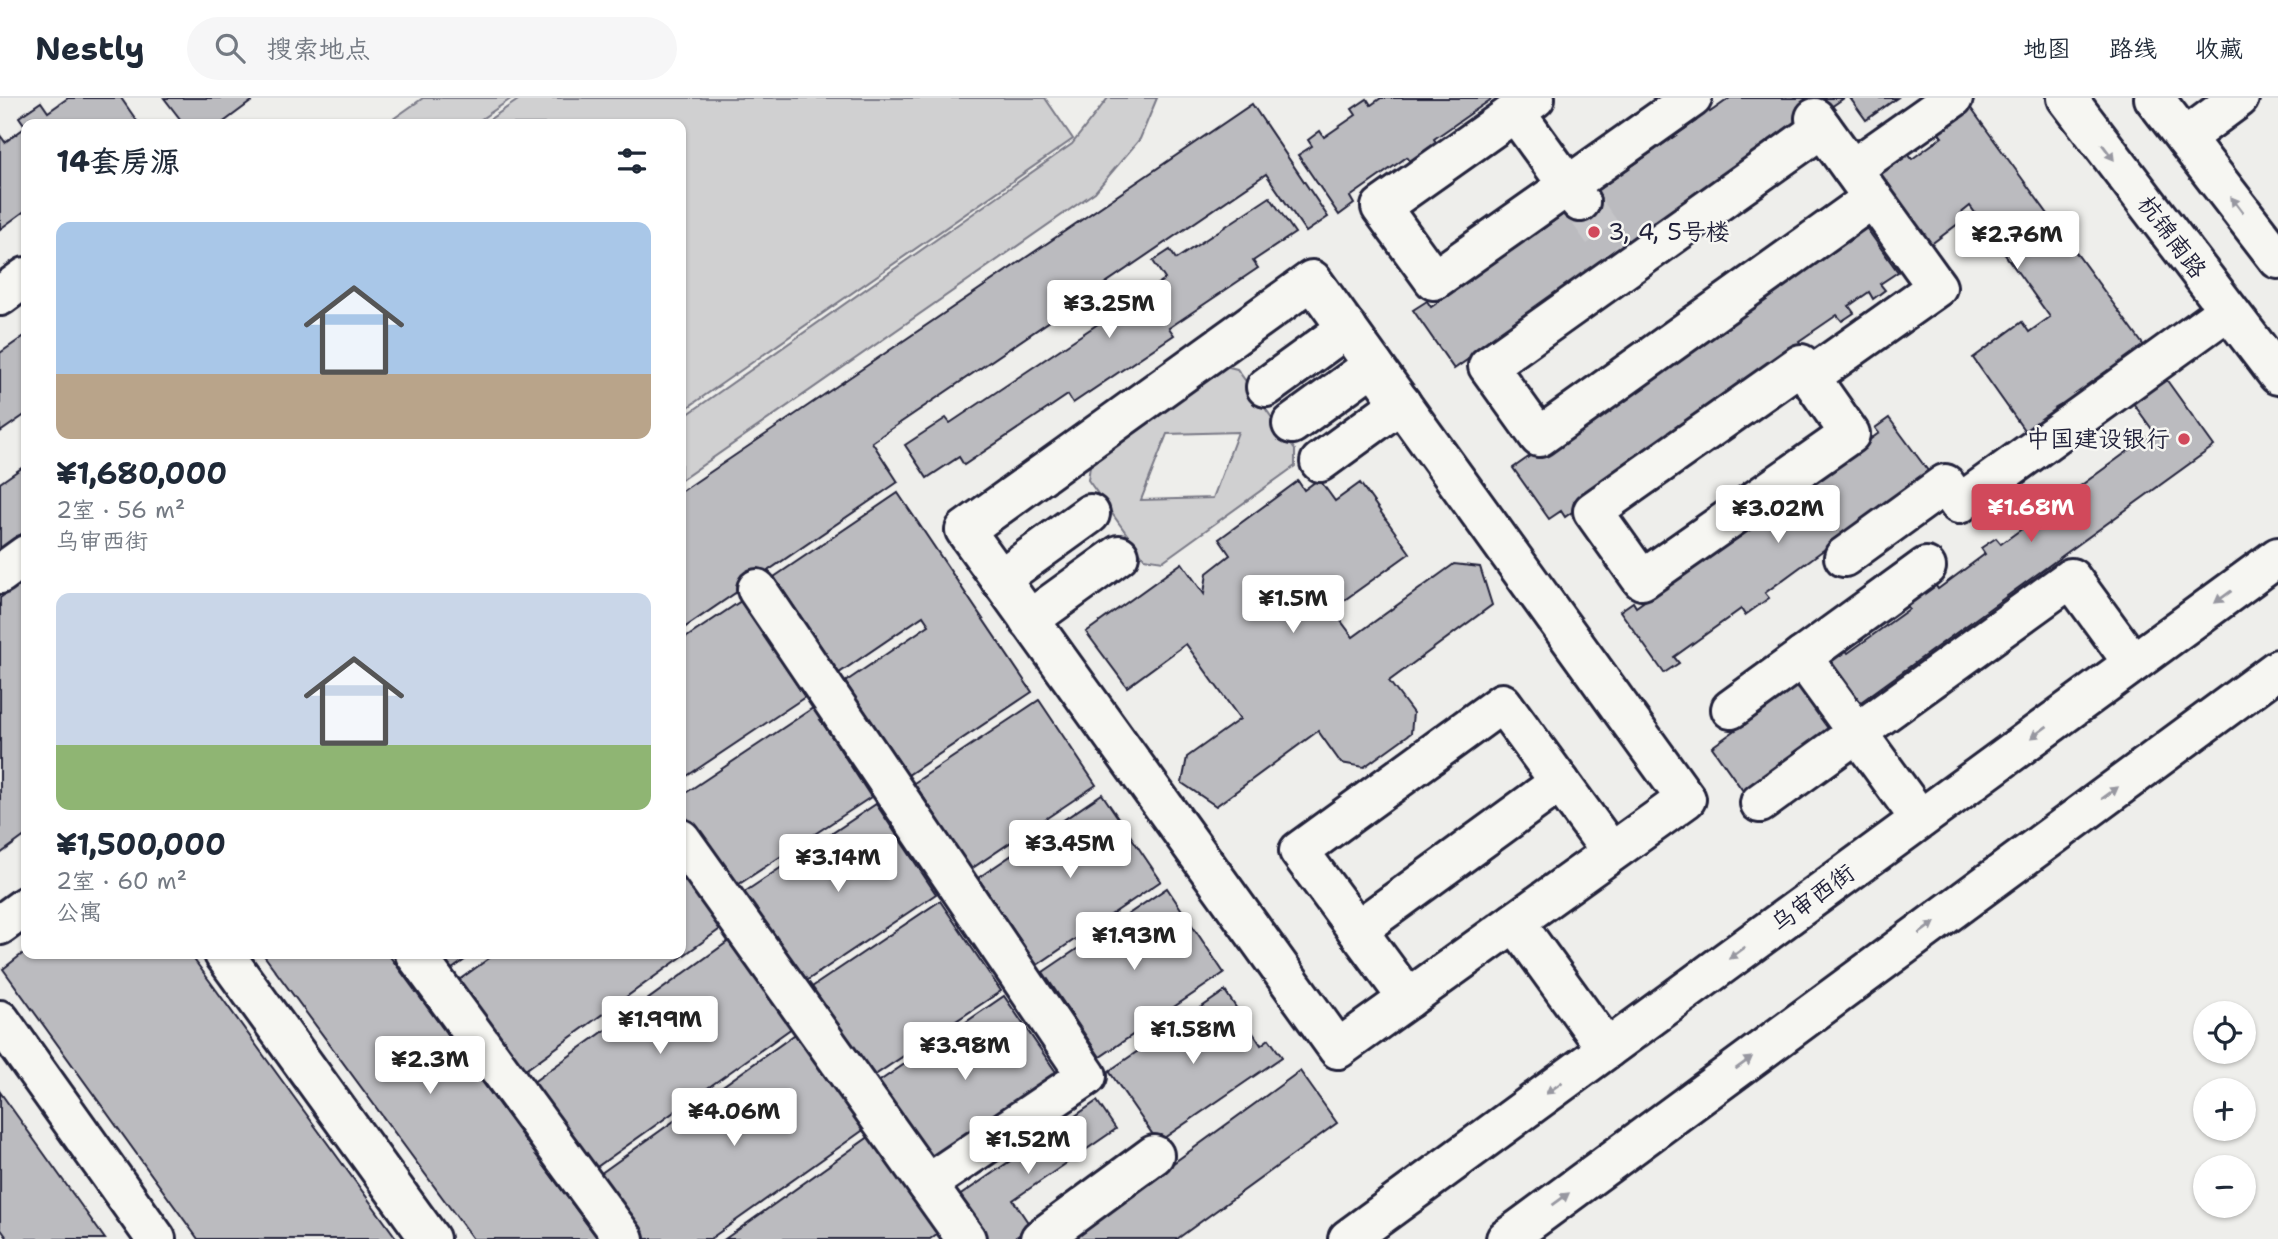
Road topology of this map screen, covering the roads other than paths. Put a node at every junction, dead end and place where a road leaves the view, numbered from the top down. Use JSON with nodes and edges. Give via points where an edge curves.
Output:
{"nodes":[{"id":1,"x":1692,"y":98,"type":"edge"},
{"id":2,"x":1953,"y":98,"type":"edge"},
{"id":3,"x":2067,"y":98,"type":"edge"},
{"id":4,"x":2154,"y":98,"type":"edge"},
{"id":5,"x":2239,"y":98,"type":"edge"},
{"id":6,"x":1525,"y":105,"type":"edge"},
{"id":7,"x":2185,"y":138,"type":"junction"},
{"id":8,"x":1863,"y":184,"type":"junction"},
{"id":9,"x":1574,"y":193,"type":"junction"},
{"id":10,"x":2278,"y":259,"type":"edge"},
{"id":11,"x":21,"y":281,"type":"edge"},
{"id":12,"x":0,"y":296,"type":"edge"},
{"id":13,"x":2228,"y":310,"type":"junction"},
{"id":14,"x":1347,"y":328,"type":"junction"},
{"id":15,"x":1373,"y":365,"type":"junction"},
{"id":16,"x":2278,"y":375,"type":"edge"},
{"id":17,"x":1810,"y":377,"type":"junction"},
{"id":18,"x":1266,"y":387,"type":"dead end"},
{"id":19,"x":1401,"y":403,"type":"junction"},
{"id":20,"x":1292,"y":424,"type":"dead end"},
{"id":21,"x":1320,"y":462,"type":"dead end"},
{"id":22,"x":1090,"y":514,"type":"dead end"},
{"id":23,"x":1119,"y":555,"type":"dead end"},
{"id":24,"x":1844,"y":557,"type":"dead end"},
{"id":25,"x":2278,"y":557,"type":"edge"},
{"id":26,"x":21,"y":559,"type":"edge"},
{"id":27,"x":1926,"y":567,"type":"dead end"},
{"id":28,"x":0,"y":574,"type":"edge"},
{"id":29,"x":1000,"y":579,"type":"junction"},
{"id":30,"x":757,"y":589,"type":"dead end"},
{"id":31,"x":1029,"y":620,"type":"junction"},
{"id":32,"x":1802,"y":657,"type":"junction"},
{"id":33,"x":2133,"y":663,"type":"junction"},
{"id":34,"x":2278,"y":669,"type":"edge"},
{"id":35,"x":1731,"y":709,"type":"dead end"},
{"id":36,"x":1857,"y":732,"type":"junction"},
{"id":37,"x":1560,"y":782,"type":"junction"},
{"id":38,"x":1759,"y":803,"type":"dead end"},
{"id":39,"x":1920,"y":819,"type":"junction"},
{"id":40,"x":686,"y":846,"type":"edge"},
{"id":41,"x":1611,"y":852,"type":"junction"},
{"id":42,"x":21,"y":910,"type":"edge"},
{"id":43,"x":1515,"y":922,"type":"junction"},
{"id":44,"x":0,"y":925,"type":"edge"},
{"id":45,"x":1357,"y":930,"type":"junction"},
{"id":46,"x":228,"y":959,"type":"edge"},
{"id":47,"x":419,"y":959,"type":"edge"},
{"id":48,"x":1408,"y":999,"type":"junction"},
{"id":49,"x":0,"y":1020,"type":"edge"},
{"id":50,"x":1607,"y":1049,"type":"junction"},
{"id":51,"x":1154,"y":1154,"type":"dead end"},
{"id":52,"x":927,"y":1184,"type":"junction"},
{"id":53,"x":156,"y":1239,"type":"edge"},
{"id":54,"x":430,"y":1239,"type":"edge"},
{"id":55,"x":624,"y":1239,"type":"edge"},
{"id":56,"x":967,"y":1239,"type":"edge"},
{"id":57,"x":1040,"y":1239,"type":"edge"},
{"id":58,"x":1348,"y":1239,"type":"edge"},
{"id":59,"x":1506,"y":1239,"type":"edge"}],
"edges":[{"from":1,"to":9,"type":"main road"},
{"from":2,"to":8,"type":"main road"},
{"from":3,"to":13,"type":"main road","name":"杭锦南路","one_way":true},
{"from":4,"to":7,"type":"main road"},
{"from":5,"to":7,"type":"main road"},
{"from":6,"to":9,"type":"main road"},
{"from":6,"to":9,"type":"main road","via":[[1381,207],[1434,281]]},
{"from":10,"to":7,"type":"main road","one_way":true},
{"from":8,"to":8,"type":"main road","via":[[1819,123],[1623,261],[1488,366],[1539,437]]},
{"from":8,"to":17,"type":"main road","via":[[1937,287]]},
{"from":11,"to":12,"type":"main road"},
{"from":13,"to":16,"type":"main road","name":"杭锦南路"},
{"from":13,"to":24,"type":"main road","via":[[1959,504],[1945,484]]},
{"from":14,"to":15,"type":"main road"},
{"from":14,"to":18,"type":"main road"},
{"from":14,"to":29,"type":"main road","via":[[1312,280],[965,530]]},
{"from":15,"to":19,"type":"main road"},
{"from":15,"to":20,"type":"main road"},
{"from":17,"to":17,"type":"main road","via":[[1850,434],[1642,580],[1593,511],[1801,364]]},
{"from":19,"to":21,"type":"main road"},
{"from":19,"to":41,"type":"main road","via":[[1686,799]]},
{"from":22,"to":29,"type":"main road"},
{"from":23,"to":31,"type":"main road"},
{"from":25,"to":33,"type":"main road","name":"乌审西街","one_way":true},
{"from":26,"to":28,"type":"main road"},
{"from":27,"to":32,"type":"main road"},
{"from":29,"to":31,"type":"main road"},
{"from":30,"to":52,"type":"main road","via":[[1087,1076]]},
{"from":31,"to":48,"type":"main road","via":[[1338,1049]]},
{"from":32,"to":35,"type":"main road"},
{"from":32,"to":36,"type":"main road"},
{"from":33,"to":36,"type":"main road","via":[[2071,578]]},
{"from":33,"to":39,"type":"main road","name":"乌审西街","one_way":true},
{"from":59,"to":34,"type":"main road","one_way":true},
{"from":36,"to":38,"type":"main road"},
{"from":36,"to":39,"type":"main road"},
{"from":37,"to":41,"type":"main road"},
{"from":37,"to":45,"type":"main road"},
{"from":37,"to":45,"type":"main road","via":[[1502,703],[1299,850]]},
{"from":39,"to":50,"type":"main road","name":"乌审西街","one_way":true},
{"from":40,"to":52,"type":"main road"},
{"from":41,"to":43,"type":"main road"},
{"from":42,"to":44,"type":"main road"},
{"from":43,"to":48,"type":"main road"},
{"from":43,"to":50,"type":"main road"},
{"from":45,"to":48,"type":"main road"},
{"from":46,"to":54,"type":"main road"},
{"from":47,"to":55,"type":"main road"},
{"from":49,"to":53,"type":"main road"},
{"from":50,"to":58,"type":"main road","name":"乌审西街","one_way":true},
{"from":51,"to":57,"type":"main road"},
{"from":52,"to":56,"type":"main road"}]}
